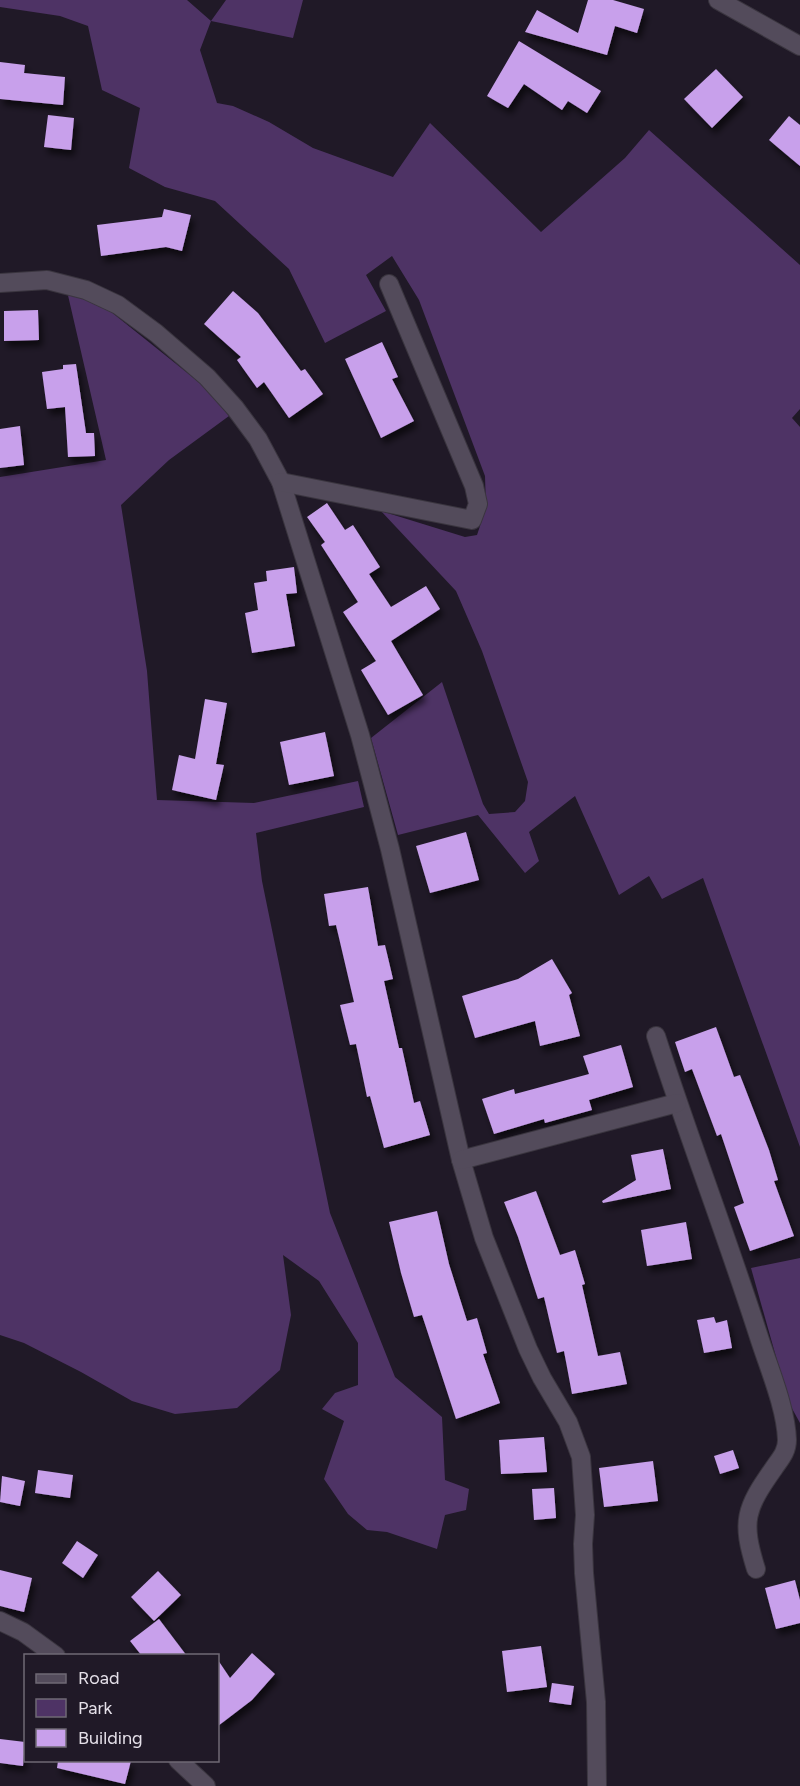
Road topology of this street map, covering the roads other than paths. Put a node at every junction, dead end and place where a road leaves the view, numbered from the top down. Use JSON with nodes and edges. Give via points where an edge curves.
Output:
{"nodes":[{"id":1,"x":718,"y":0,"type":"edge"},
{"id":2,"x":800,"y":46,"type":"edge"},
{"id":3,"x":0,"y":283,"type":"edge"},
{"id":4,"x":389,"y":284,"type":"dead end"},
{"id":5,"x":281,"y":482,"type":"junction"},
{"id":6,"x":656,"y":1036,"type":"dead end"},
{"id":7,"x":677,"y":1102,"type":"junction"},
{"id":8,"x":461,"y":1160,"type":"junction"},
{"id":9,"x":756,"y":1569,"type":"dead end"},
{"id":10,"x":0,"y":1621,"type":"edge"},
{"id":11,"x":53,"y":1654,"type":"edge"},
{"id":12,"x":179,"y":1762,"type":"edge"},
{"id":13,"x":206,"y":1786,"type":"edge"},
{"id":14,"x":597,"y":1786,"type":"edge"}],
"edges":[{"from":1,"to":2,"type":"street"},
{"from":3,"to":5,"type":"street","via":[[47,280],[86,290],[118,305],[207,377],[258,439]]},
{"from":4,"to":5,"type":"street","via":[[474,486],[478,504],[472,520]]},
{"from":5,"to":8,"type":"street","via":[[360,735]]},
{"from":6,"to":7,"type":"street"},
{"from":7,"to":8,"type":"street"},
{"from":7,"to":9,"type":"street","via":[[731,1250],[787,1440],[785,1452],[754,1496],[748,1514],[749,1546]]},
{"from":8,"to":14,"type":"street","via":[[484,1238],[524,1338],[568,1422],[581,1457],[584,1573],[596,1702]]},
{"from":10,"to":11,"type":"street"},
{"from":12,"to":13,"type":"street"}]}
